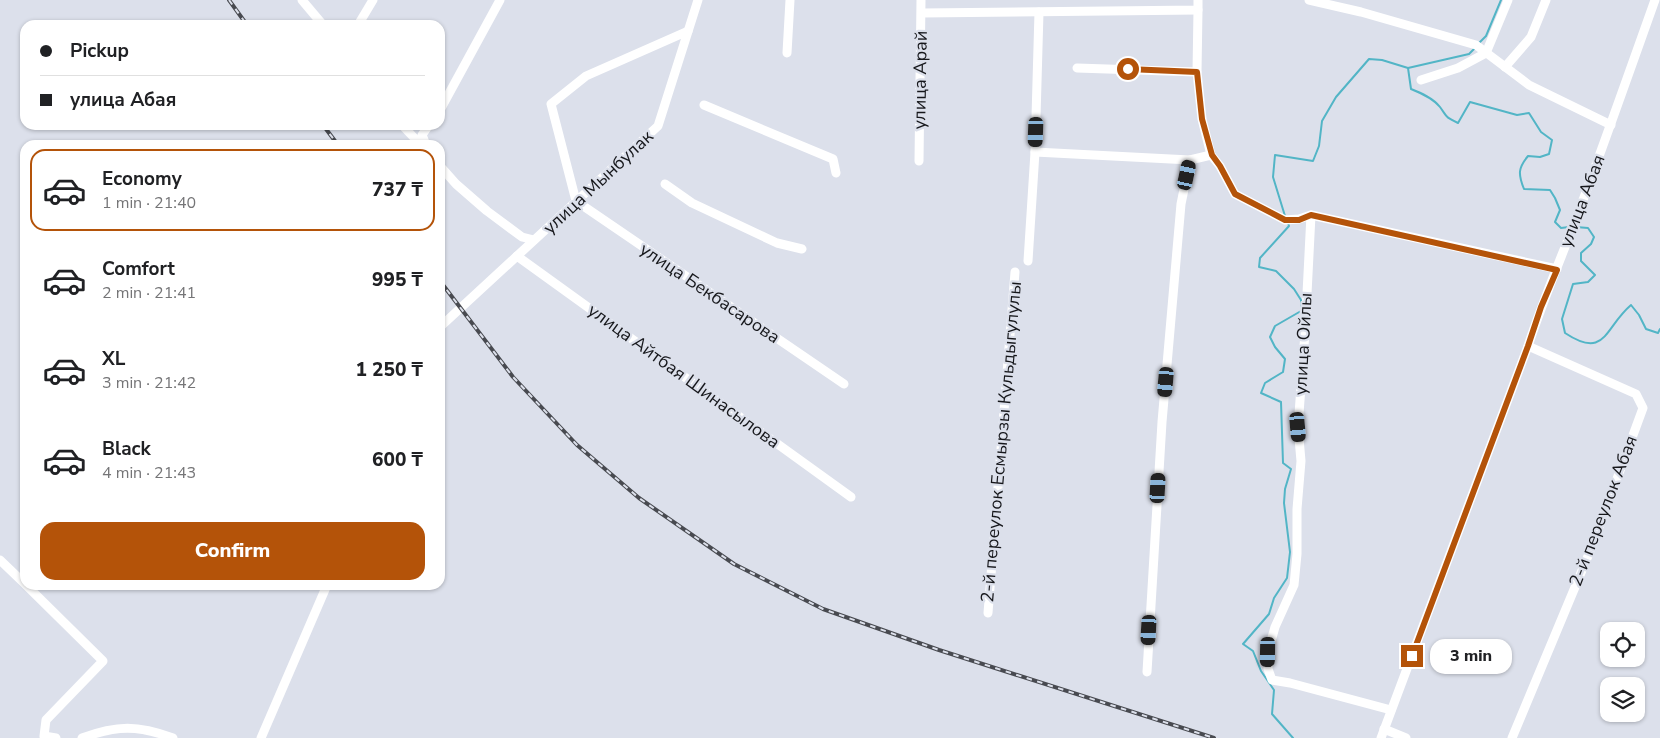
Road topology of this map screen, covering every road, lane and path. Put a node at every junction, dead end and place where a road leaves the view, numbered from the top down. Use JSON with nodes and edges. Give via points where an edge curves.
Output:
{"nodes":[{"id":1,"x":302,"y":0,"type":"edge"},
{"id":2,"x":373,"y":0,"type":"edge"},
{"id":3,"x":500,"y":0,"type":"edge"},
{"id":4,"x":698,"y":0,"type":"edge"},
{"id":5,"x":790,"y":0,"type":"edge"},
{"id":6,"x":921,"y":0,"type":"edge"},
{"id":7,"x":1309,"y":0,"type":"edge"},
{"id":8,"x":1508,"y":0,"type":"edge"},
{"id":9,"x":1546,"y":0,"type":"edge"},
{"id":10,"x":1655,"y":0,"type":"edge"},
{"id":11,"x":1198,"y":5,"type":"edge"},
{"id":12,"x":1039,"y":12,"type":"junction"},
{"id":13,"x":922,"y":13,"type":"junction"},
{"id":14,"x":319,"y":20,"type":"edge"},
{"id":15,"x":361,"y":20,"type":"edge"},
{"id":16,"x":688,"y":31,"type":"junction"},
{"id":17,"x":787,"y":53,"type":"dead end"},
{"id":18,"x":1486,"y":53,"type":"junction"},
{"id":19,"x":1505,"y":67,"type":"junction"},
{"id":20,"x":1077,"y":68,"type":"dead end"},
{"id":21,"x":1197,"y":72,"type":"junction"},
{"id":22,"x":1421,"y":80,"type":"dead end"},
{"id":23,"x":445,"y":101,"type":"edge"},
{"id":24,"x":704,"y":105,"type":"dead end"},
{"id":25,"x":1611,"y":125,"type":"junction"},
{"id":26,"x":407,"y":130,"type":"edge"},
{"id":27,"x":416,"y":140,"type":"edge"},
{"id":28,"x":1035,"y":152,"type":"junction"},
{"id":29,"x":1212,"y":155,"type":"junction"},
{"id":30,"x":1190,"y":160,"type":"junction"},
{"id":31,"x":919,"y":161,"type":"dead end"},
{"id":32,"x":445,"y":172,"type":"edge"},
{"id":33,"x":836,"y":174,"type":"dead end"},
{"id":34,"x":665,"y":184,"type":"dead end"},
{"id":35,"x":576,"y":201,"type":"junction"},
{"id":36,"x":1311,"y":215,"type":"junction"},
{"id":37,"x":534,"y":240,"type":"junction"},
{"id":38,"x":802,"y":249,"type":"dead end"},
{"id":39,"x":517,"y":256,"type":"junction"},
{"id":40,"x":1028,"y":261,"type":"dead end"},
{"id":41,"x":1557,"y":270,"type":"junction"},
{"id":42,"x":1015,"y":272,"type":"dead end"},
{"id":43,"x":445,"y":322,"type":"edge"},
{"id":44,"x":1528,"y":346,"type":"junction"},
{"id":45,"x":844,"y":384,"type":"dead end"},
{"id":46,"x":851,"y":497,"type":"dead end"},
{"id":47,"x":0,"y":560,"type":"edge"},
{"id":48,"x":20,"y":580,"type":"edge"},
{"id":49,"x":30,"y":590,"type":"edge"},
{"id":50,"x":325,"y":590,"type":"edge"},
{"id":51,"x":988,"y":613,"type":"dead end"},
{"id":52,"x":1146,"y":672,"type":"dead end"},
{"id":53,"x":1391,"y":710,"type":"junction"},
{"id":54,"x":1382,"y":734,"type":"edge"},
{"id":55,"x":85,"y":737,"type":"edge"},
{"id":56,"x":56,"y":738,"type":"edge"},
{"id":57,"x":173,"y":738,"type":"edge"},
{"id":58,"x":261,"y":738,"type":"edge"},
{"id":59,"x":1406,"y":738,"type":"edge"},
{"id":60,"x":1512,"y":738,"type":"edge"}],
"edges":[{"from":1,"to":14,"type":"street"},
{"from":2,"to":15,"type":"street"},
{"from":3,"to":23,"type":"street"},
{"from":4,"to":16,"type":"street","name":"улица Мынбулак"},
{"from":5,"to":17,"type":"street"},
{"from":6,"to":13,"type":"street","name":"улица Арай"},
{"from":7,"to":18,"type":"street","via":[[1476,45]]},
{"from":8,"to":18,"type":"street"},
{"from":9,"to":19,"type":"street","via":[[1531,37]]},
{"from":10,"to":25,"type":"street","name":"улица Абая"},
{"from":11,"to":12,"type":"street"},
{"from":11,"to":21,"type":"street"},
{"from":12,"to":13,"type":"street"},
{"from":12,"to":28,"type":"street"},
{"from":13,"to":31,"type":"street","name":"улица Арай"},
{"from":16,"to":35,"type":"street","name":"улица Мынбулак","via":[[658,126]]},
{"from":16,"to":35,"type":"street","via":[[586,76],[551,104]]},
{"from":18,"to":19,"type":"street"},
{"from":18,"to":22,"type":"street","via":[[1458,68]]},
{"from":19,"to":25,"type":"street","via":[[1529,85]]},
{"from":20,"to":21,"type":"street"},
{"from":21,"to":29,"type":"street","via":[[1202,119]]},
{"from":24,"to":33,"type":"street","via":[[833,159]]},
{"from":25,"to":41,"type":"street","name":"улица Абая"},
{"from":26,"to":27,"type":"street"},
{"from":28,"to":30,"type":"street"},
{"from":28,"to":40,"type":"street"},
{"from":29,"to":30,"type":"street"},
{"from":29,"to":36,"type":"street","via":[[1235,194],[1285,220],[1299,220]]},
{"from":30,"to":52,"type":"street","via":[[1181,204],[1162,422]]},
{"from":32,"to":37,"type":"street","via":[[487,211],[522,237]]},
{"from":34,"to":38,"type":"street","via":[[692,203],[777,243]]},
{"from":35,"to":37,"type":"street","name":"улица Мынбулак"},
{"from":35,"to":45,"type":"street","name":"улица Бекбасарова"},
{"from":36,"to":41,"type":"street"},
{"from":36,"to":53,"type":"street","name":"улица Ойлы","via":[[1298,427],[1301,461],[1294,586],[1275,628],[1268,652],[1268,669],[1272,680]]},
{"from":37,"to":39,"type":"street","name":"улица Мынбулак"},
{"from":39,"to":43,"type":"street","name":"улица Мынбулак"},
{"from":39,"to":46,"type":"street","name":"улица Айтбая Шинасылова"},
{"from":41,"to":44,"type":"street","name":"улица Абая"},
{"from":42,"to":51,"type":"street","name":"2-й переулок Есмырзы Кульдыгулулы"},
{"from":44,"to":53,"type":"street","name":"улица Абая"},
{"from":44,"to":60,"type":"street","name":"2-й переулок Абая","via":[[1636,394],[1643,408],[1592,544]]},
{"from":47,"to":48,"type":"street"},
{"from":49,"to":56,"type":"street","via":[[103,660],[46,720],[44,736]]},
{"from":50,"to":58,"type":"street"},
{"from":53,"to":54,"type":"street","name":"улица Абая"},
{"from":54,"to":59,"type":"street"},
{"from":55,"to":57,"type":"street","via":[[122,727]]}]}
